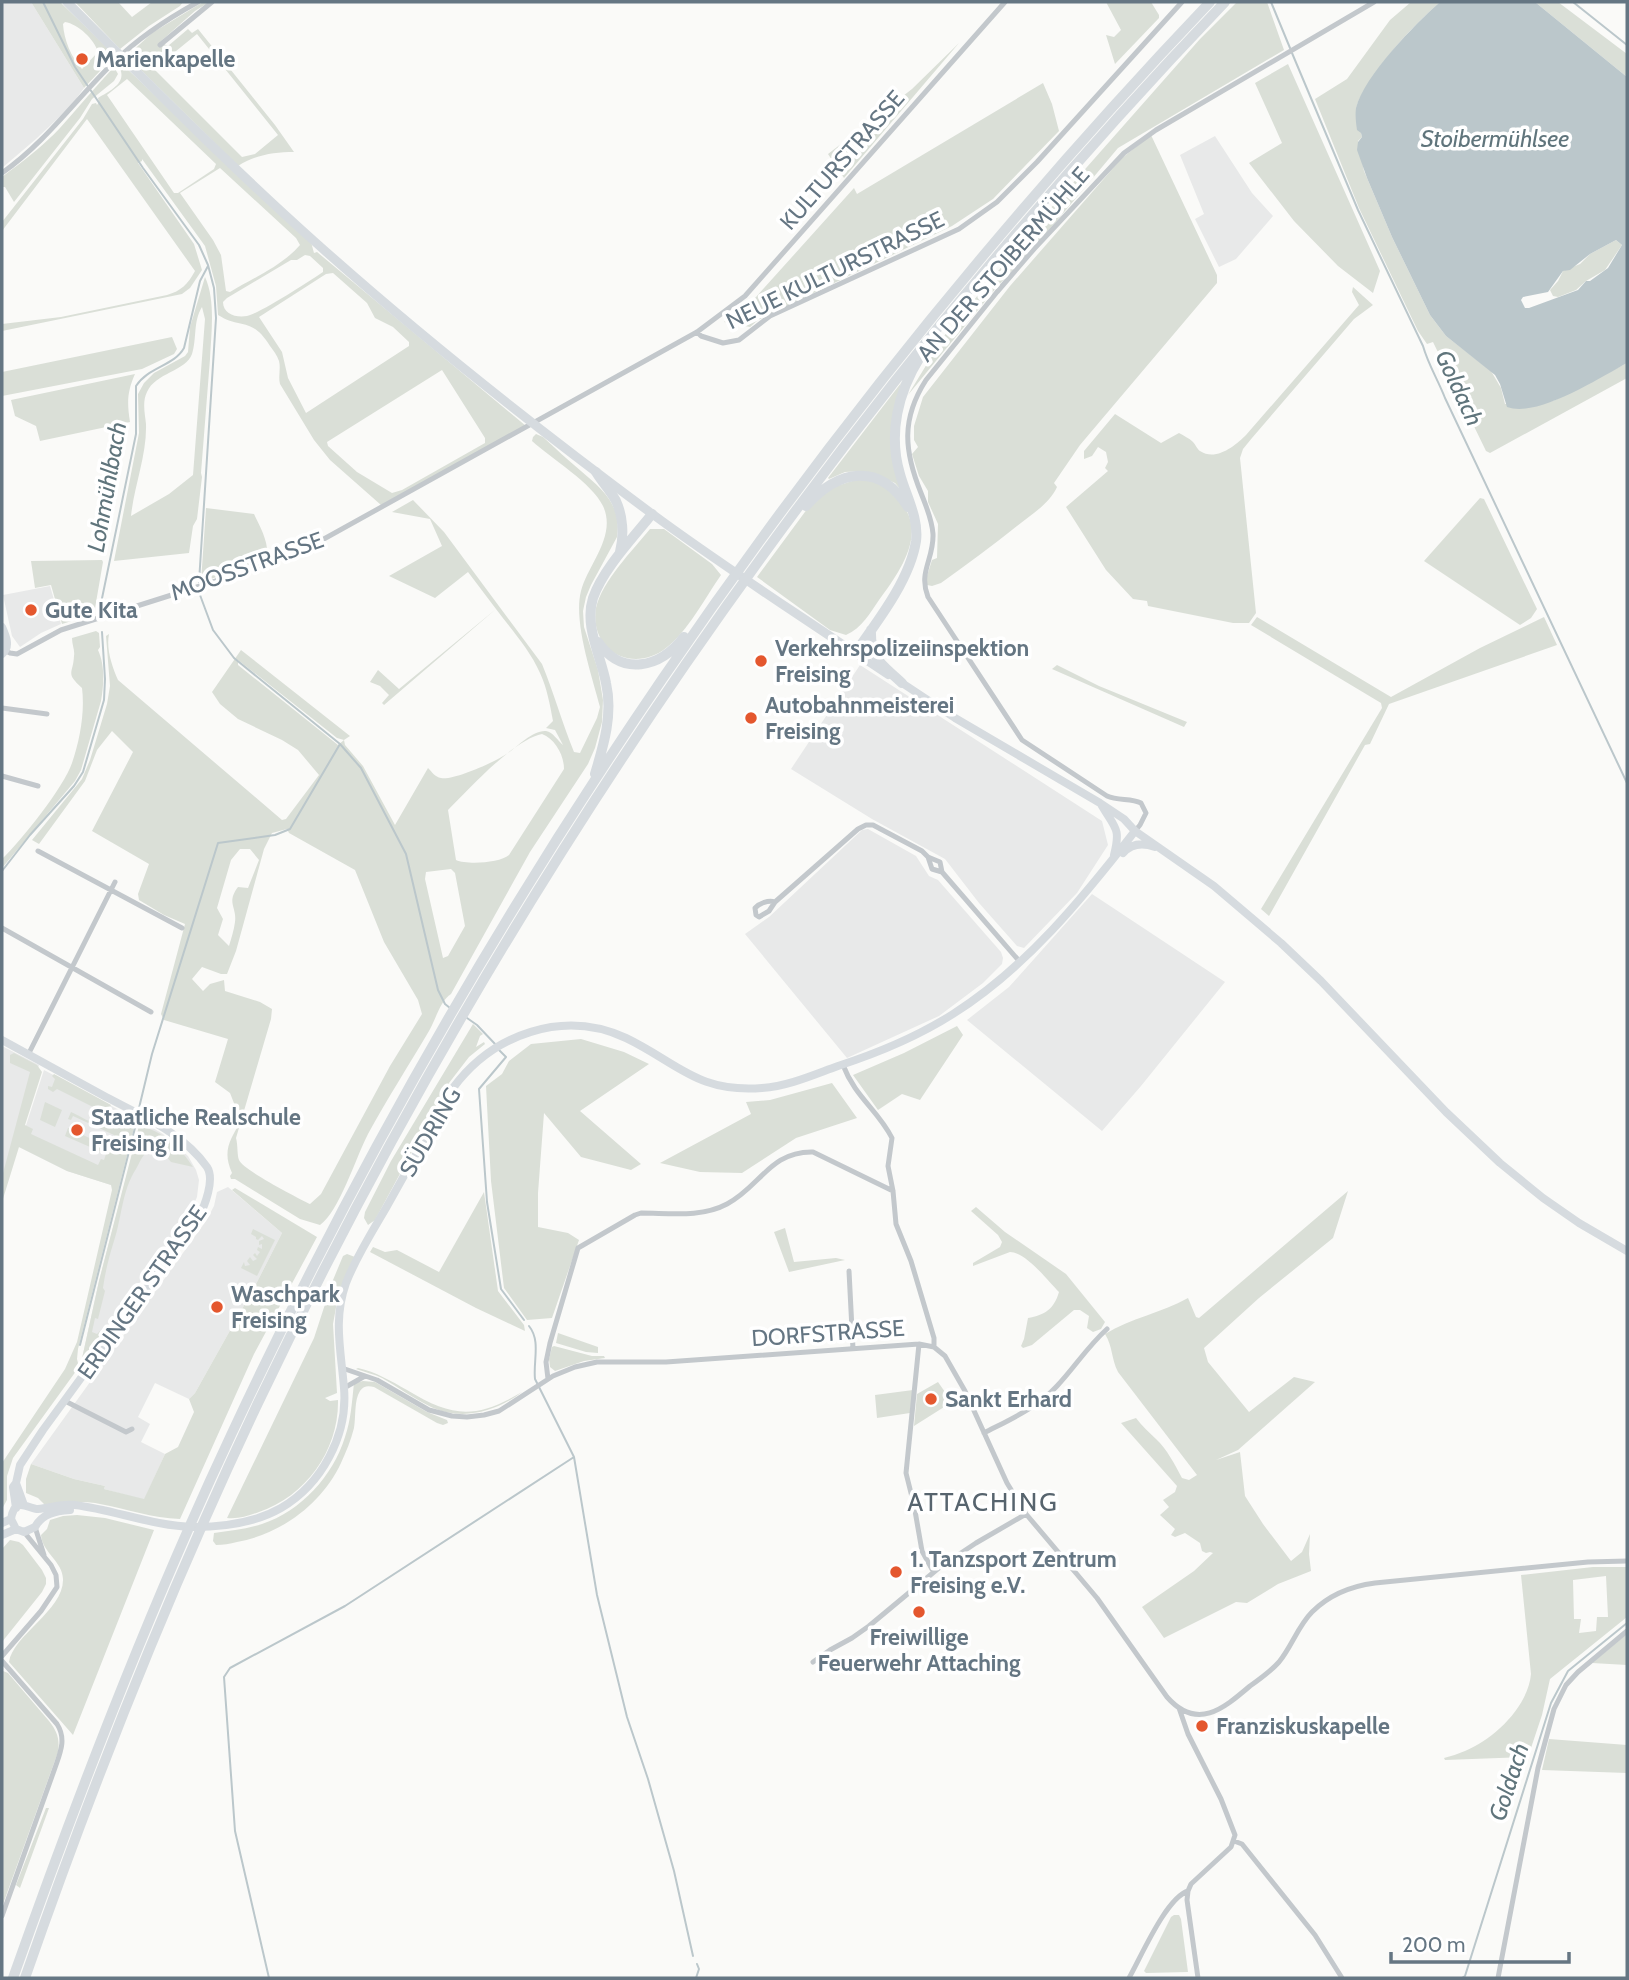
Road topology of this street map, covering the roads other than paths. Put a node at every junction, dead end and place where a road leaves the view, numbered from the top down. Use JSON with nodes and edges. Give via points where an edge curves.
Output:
{"nodes":[{"id":1,"x":67,"y":2,"type":"edge"},
{"id":2,"x":198,"y":2,"type":"edge"},
{"id":3,"x":212,"y":2,"type":"edge"},
{"id":4,"x":1005,"y":2,"type":"edge"},
{"id":5,"x":1182,"y":2,"type":"edge"},
{"id":6,"x":1210,"y":2,"type":"edge"},
{"id":7,"x":1224,"y":2,"type":"edge"},
{"id":8,"x":1374,"y":2,"type":"edge"},
{"id":9,"x":160,"y":45,"type":"dead end"},
{"id":10,"x":2,"y":173,"type":"edge"},
{"id":11,"x":940,"y":324,"type":"junction"},
{"id":12,"x":697,"y":332,"type":"junction"},
{"id":13,"x":557,"y":411,"type":"joint"},
{"id":14,"x":596,"y":472,"type":"junction"},
{"id":15,"x":912,"y":513,"type":"junction"},
{"id":16,"x":652,"y":514,"type":"junction"},
{"id":17,"x":789,"y":519,"type":"junction"},
{"id":18,"x":619,"y":555,"type":"junction"},
{"id":19,"x":699,"y":623,"type":"junction"},
{"id":20,"x":2,"y":627,"type":"edge"},
{"id":21,"x":871,"y":629,"type":"junction"},
{"id":22,"x":594,"y":637,"type":"junction"},
{"id":23,"x":4,"y":649,"type":"edge"},
{"id":24,"x":855,"y":653,"type":"junction"},
{"id":25,"x":902,"y":683,"type":"junction"},
{"id":26,"x":2,"y":708,"type":"edge"},
{"id":27,"x":47,"y":714,"type":"dead end"},
{"id":28,"x":2,"y":776,"type":"edge"},
{"id":29,"x":592,"y":783,"type":"junction"},
{"id":30,"x":38,"y":786,"type":"dead end"},
{"id":31,"x":1100,"y":803,"type":"junction"},
{"id":32,"x":1135,"y":831,"type":"junction"},
{"id":33,"x":38,"y":851,"type":"dead end"},
{"id":34,"x":1165,"y":852,"type":"junction"},
{"id":35,"x":928,"y":858,"type":"junction"},
{"id":36,"x":1112,"y":861,"type":"junction"},
{"id":37,"x":942,"y":872,"type":"junction"},
{"id":38,"x":115,"y":882,"type":"dead end"},
{"id":39,"x":111,"y":890,"type":"junction"},
{"id":40,"x":775,"y":902,"type":"dead end"},
{"id":41,"x":2,"y":928,"type":"edge"},
{"id":42,"x":182,"y":928,"type":"dead end"},
{"id":43,"x":1020,"y":962,"type":"junction"},
{"id":44,"x":72,"y":967,"type":"junction"},
{"id":45,"x":151,"y":1012,"type":"dead end"},
{"id":46,"x":2,"y":1040,"type":"edge"},
{"id":47,"x":28,"y":1055,"type":"junction"},
{"id":48,"x":843,"y":1065,"type":"junction"},
{"id":49,"x":893,"y":1191,"type":"junction"},
{"id":50,"x":1627,"y":1251,"type":"edge"},
{"id":51,"x":849,"y":1271,"type":"dead end"},
{"id":52,"x":1107,"y":1329,"type":"dead end"},
{"id":53,"x":919,"y":1344,"type":"junction"},
{"id":54,"x":934,"y":1347,"type":"junction"},
{"id":55,"x":853,"y":1349,"type":"junction"},
{"id":56,"x":342,"y":1368,"type":"junction"},
{"id":57,"x":365,"y":1376,"type":"junction"},
{"id":58,"x":548,"y":1379,"type":"junction"},
{"id":59,"x":344,"y":1388,"type":"junction"},
{"id":60,"x":65,"y":1401,"type":"junction"},
{"id":61,"x":132,"y":1429,"type":"dead end"},
{"id":62,"x":984,"y":1433,"type":"junction"},
{"id":63,"x":20,"y":1506,"type":"junction"},
{"id":64,"x":84,"y":1508,"type":"junction"},
{"id":65,"x":35,"y":1509,"type":"junction"},
{"id":66,"x":1026,"y":1514,"type":"junction"},
{"id":67,"x":11,"y":1519,"type":"junction"},
{"id":68,"x":2,"y":1524,"type":"edge"},
{"id":69,"x":36,"y":1524,"type":"junction"},
{"id":70,"x":20,"y":1530,"type":"junction"},
{"id":71,"x":2,"y":1535,"type":"edge"},
{"id":72,"x":44,"y":1555,"type":"junction"},
{"id":73,"x":1627,"y":1561,"type":"edge"},
{"id":74,"x":933,"y":1571,"type":"junction"},
{"id":75,"x":1627,"y":1632,"type":"edge"},
{"id":76,"x":2,"y":1659,"type":"edge"},
{"id":77,"x":813,"y":1662,"type":"dead end"},
{"id":78,"x":1178,"y":1708,"type":"junction"},
{"id":79,"x":1234,"y":1840,"type":"junction"},
{"id":80,"x":1188,"y":1891,"type":"junction"},
{"id":81,"x":1173,"y":1902,"type":"junction"},
{"id":82,"x":1188,"y":1905,"type":"junction"},
{"id":83,"x":2,"y":1916,"type":"edge"},
{"id":84,"x":13,"y":1978,"type":"edge"},
{"id":85,"x":25,"y":1978,"type":"edge"},
{"id":86,"x":1129,"y":1978,"type":"edge"},
{"id":87,"x":1198,"y":1978,"type":"edge"},
{"id":88,"x":1342,"y":1978,"type":"edge"},
{"id":89,"x":1497,"y":1978,"type":"edge"}],
"edges":[{"from":1,"to":14,"type":"main road","via":[[314,242]]},
{"from":2,"to":10,"type":"street","via":[[136,42],[38,143]]},
{"from":3,"to":9,"type":"street"},
{"from":4,"to":12,"type":"street","name":"KULTURSTRASSE","via":[[745,296]]},
{"from":5,"to":12,"type":"street","name":"NEUE KULTURSTRASSE","via":[[1037,162],[997,202],[959,229],[770,316],[739,340],[723,342]]},
{"from":6,"to":19,"type":"highway","via":[[1064,162],[908,347]]},
{"from":7,"to":11,"type":"highway","via":[[1120,114]]},
{"from":8,"to":32,"type":"street","name":"AN DER STOIBERMÜHLE","via":[[1124,153],[997,292],[926,380],[909,416],[908,456],[932,526],[932,549],[923,580],[926,594],[1025,743],[1107,796],[1143,805],[1146,813]]},
{"from":11,"to":15,"type":"highway","via":[[937,336],[909,376],[895,424],[895,450]]},
{"from":11,"to":17,"type":"highway"},
{"from":12,"to":13,"type":"street","name":"NEUE KULTURSTRASSE"},
{"from":13,"to":23,"type":"street","name":"MOOSSTRASSE","via":[[304,550],[52,633],[22,652]]},
{"from":14,"to":16,"type":"main road"},
{"from":14,"to":18,"type":"highway","via":[[619,508]]},
{"from":15,"to":17,"type":"highway","via":[[887,484],[860,476],[829,485]]},
{"from":15,"to":21,"type":"highway","via":[[916,542],[909,565]]},
{"from":16,"to":18,"type":"highway"},
{"from":16,"to":24,"type":"main road"},
{"from":17,"to":85,"type":"highway","via":[[658,705],[532,900],[344,1233],[260,1399],[166,1608]]},
{"from":18,"to":22,"type":"highway","via":[[593,598]]},
{"from":19,"to":22,"type":"highway","via":[[653,663],[619,662],[605,653]]},
{"from":19,"to":29,"type":"highway"},
{"from":20,"to":23,"type":"main road","via":[[7,640]]},
{"from":21,"to":24,"type":"highway"},
{"from":21,"to":25,"type":"highway","via":[[873,653]]},
{"from":22,"to":29,"type":"highway","via":[[607,684],[609,714]]},
{"from":24,"to":25,"type":"main road"},
{"from":25,"to":31,"type":"main road"},
{"from":26,"to":27,"type":"street"},
{"from":28,"to":30,"type":"street"},
{"from":29,"to":84,"type":"highway","via":[[453,1011],[333,1228],[229,1439],[95,1752]]},
{"from":31,"to":32,"type":"main road"},
{"from":31,"to":36,"type":"main road","via":[[1117,831]]},
{"from":32,"to":34,"type":"main road"},
{"from":32,"to":36,"type":"main road","name":"SÜDRING"},
{"from":33,"to":39,"type":"street"},
{"from":34,"to":36,"type":"main road","via":[[1142,844],[1126,849]]},
{"from":34,"to":50,"type":"main road","via":[[1214,886],[1288,950],[1521,1182]]},
{"from":35,"to":37,"type":"street","via":[[932,869]]},
{"from":35,"to":37,"type":"street","via":[[940,862]]},
{"from":35,"to":40,"type":"street","via":[[890,833],[866,825]]},
{"from":36,"to":43,"type":"main road","name":"SÜDRING"},
{"from":37,"to":43,"type":"street"},
{"from":38,"to":39,"type":"street"},
{"from":39,"to":42,"type":"street"},
{"from":39,"to":44,"type":"street"},
{"from":41,"to":44,"type":"street"},
{"from":43,"to":48,"type":"main road","name":"SÜDRING","via":[[981,995],[927,1029]]},
{"from":44,"to":45,"type":"street"},
{"from":44,"to":47,"type":"street"},
{"from":46,"to":47,"type":"main road","name":"ERDINGER STRASSE"},
{"from":47,"to":60,"type":"main road","name":"ERDINGER STRASSE","via":[[166,1130],[192,1149],[209,1180],[198,1218]]},
{"from":48,"to":49,"type":"street","via":[[854,1088],[892,1138],[887,1164]]},
{"from":48,"to":56,"type":"main road","name":"SÜDRING","via":[[782,1086],[737,1089],[702,1081],[625,1038],[593,1028],[552,1027],[495,1047],[453,1088],[348,1279],[338,1314]]},
{"from":49,"to":54,"type":"street","via":[[896,1224],[914,1269]]},
{"from":49,"to":58,"type":"street","via":[[813,1152],[800,1152],[783,1158],[735,1199],[715,1209],[635,1215],[578,1248],[545,1362]]},
{"from":51,"to":55,"type":"street"},
{"from":52,"to":62,"type":"street","via":[[1044,1399]]},
{"from":53,"to":54,"type":"street","name":"DORFSTRASSE"},
{"from":53,"to":55,"type":"street","name":"DORFSTRASSE"},
{"from":53,"to":74,"type":"street","via":[[905,1474],[922,1551]]},
{"from":54,"to":62,"type":"street","name":"DORFSTRASSE","via":[[956,1374]]},
{"from":55,"to":58,"type":"street","name":"DORFSTRASSE","via":[[604,1362],[575,1367]]},
{"from":56,"to":57,"type":"street","name":"DORFSTRASSE"},
{"from":56,"to":59,"type":"main road","name":"SÜDRING"},
{"from":57,"to":58,"type":"street","name":"DORFSTRASSE","via":[[429,1410],[456,1417],[499,1411]]},
{"from":57,"to":59,"type":"street"},
{"from":59,"to":64,"type":"main road","name":"SÜDRING","via":[[330,1457],[301,1494],[273,1512],[251,1521],[193,1527]]},
{"from":60,"to":61,"type":"street","name":"ERDINGER STRASSE","via":[[126,1432]]},
{"from":60,"to":63,"type":"main road","name":"ERDINGER STRASSE","via":[[20,1465],[16,1483]]},
{"from":62,"to":66,"type":"street","name":"DORFSTRASSE"},
{"from":63,"to":65,"type":"main road"},
{"from":63,"to":67,"type":"main road"},
{"from":64,"to":65,"type":"main road"},
{"from":64,"to":69,"type":"main road","via":[[52,1513]]},
{"from":65,"to":69,"type":"main road"},
{"from":66,"to":74,"type":"street"},
{"from":66,"to":78,"type":"street","name":"DORFSTRASSE","via":[[1091,1591]]},
{"from":67,"to":68,"type":"main road"},
{"from":67,"to":70,"type":"main road"},
{"from":69,"to":70,"type":"main road","via":[[30,1531]]},
{"from":69,"to":72,"type":"street"},
{"from":70,"to":71,"type":"main road"},
{"from":70,"to":72,"type":"street"},
{"from":72,"to":76,"type":"street","via":[[56,1575],[57,1587]]},
{"from":73,"to":78,"type":"street","via":[[1353,1588],[1324,1602],[1305,1620],[1274,1667],[1231,1703],[1198,1715]]},
{"from":74,"to":77,"type":"street","via":[[869,1626]]},
{"from":75,"to":89,"type":"street","via":[[1578,1672],[1554,1709]]},
{"from":76,"to":83,"type":"street","via":[[57,1724],[63,1740]]},
{"from":78,"to":79,"type":"street","name":"DORFSTRASSE","via":[[1228,1814]]},
{"from":79,"to":80,"type":"street"},
{"from":79,"to":88,"type":"street","via":[[1315,1935]]},
{"from":80,"to":81,"type":"street"},
{"from":80,"to":82,"type":"street"},
{"from":81,"to":82,"type":"street"},
{"from":81,"to":86,"type":"street"},
{"from":82,"to":87,"type":"street"}]}
